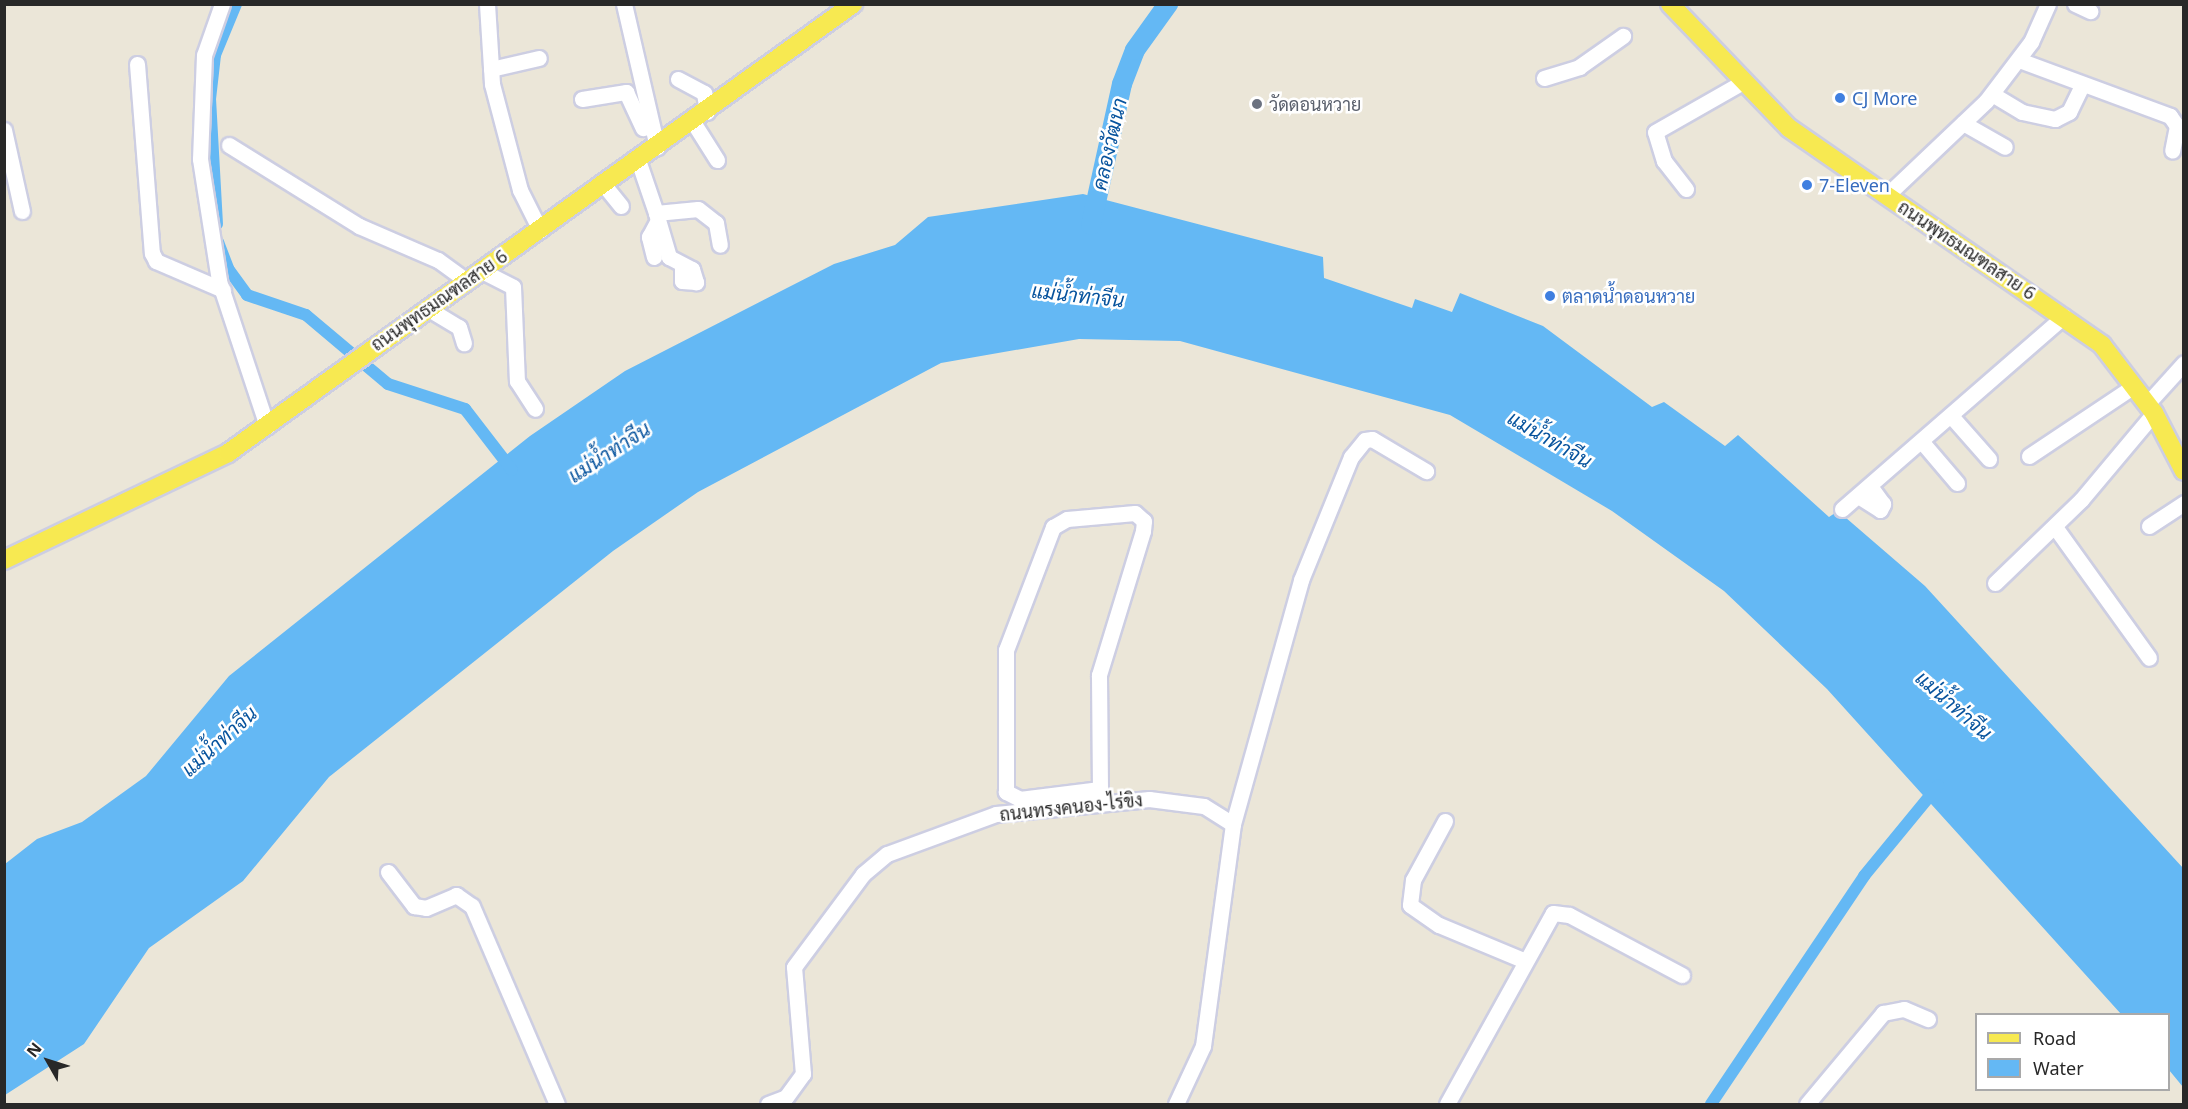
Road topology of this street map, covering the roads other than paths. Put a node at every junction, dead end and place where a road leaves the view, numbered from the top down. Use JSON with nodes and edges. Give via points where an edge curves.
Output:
{"nodes":[{"id":1,"x":222,"y":4,"type":"edge"},
{"id":2,"x":487,"y":4,"type":"edge"},
{"id":3,"x":624,"y":4,"type":"edge"},
{"id":4,"x":853,"y":4,"type":"edge"},
{"id":5,"x":1670,"y":4,"type":"edge"},
{"id":6,"x":2048,"y":4,"type":"edge"},
{"id":7,"x":2075,"y":4,"type":"edge"},
{"id":8,"x":2090,"y":11,"type":"dead end"},
{"id":9,"x":1623,"y":36,"type":"dead end"},
{"id":10,"x":539,"y":57,"type":"dead end"},
{"id":11,"x":2019,"y":60,"type":"junction"},
{"id":12,"x":137,"y":64,"type":"dead end"},
{"id":13,"x":491,"y":69,"type":"junction"},
{"id":14,"x":1544,"y":78,"type":"dead end"},
{"id":15,"x":678,"y":79,"type":"dead end"},
{"id":16,"x":1741,"y":83,"type":"junction"},
{"id":17,"x":2082,"y":85,"type":"junction"},
{"id":18,"x":1992,"y":94,"type":"junction"},
{"id":19,"x":582,"y":99,"type":"dead end"},
{"id":20,"x":700,"y":117,"type":"junction"},
{"id":21,"x":1963,"y":123,"type":"junction"},
{"id":22,"x":4,"y":130,"type":"edge"},
{"id":23,"x":229,"y":145,"type":"dead end"},
{"id":24,"x":2005,"y":147,"type":"dead end"},
{"id":25,"x":2172,"y":151,"type":"dead end"},
{"id":26,"x":648,"y":153,"type":"junction"},
{"id":27,"x":717,"y":160,"type":"dead end"},
{"id":28,"x":11,"y":185,"type":"edge"},
{"id":29,"x":604,"y":185,"type":"junction"},
{"id":30,"x":1686,"y":189,"type":"dead end"},
{"id":31,"x":1886,"y":195,"type":"junction"},
{"id":32,"x":621,"y":206,"type":"dead end"},
{"id":33,"x":22,"y":211,"type":"dead end"},
{"id":34,"x":657,"y":217,"type":"junction"},
{"id":35,"x":540,"y":230,"type":"junction"},
{"id":36,"x":720,"y":244,"type":"dead end"},
{"id":37,"x":654,"y":257,"type":"dead end"},
{"id":38,"x":682,"y":268,"type":"dead end"},
{"id":39,"x":473,"y":275,"type":"junction"},
{"id":40,"x":223,"y":291,"type":"junction"},
{"id":41,"x":427,"y":308,"type":"junction"},
{"id":42,"x":2064,"y":316,"type":"junction"},
{"id":43,"x":464,"y":343,"type":"dead end"},
{"id":44,"x":2184,"y":363,"type":"edge"},
{"id":45,"x":2134,"y":386,"type":"junction"},
{"id":46,"x":535,"y":409,"type":"dead end"},
{"id":47,"x":2150,"y":409,"type":"junction"},
{"id":48,"x":1952,"y":417,"type":"junction"},
{"id":49,"x":267,"y":426,"type":"junction"},
{"id":50,"x":1922,"y":442,"type":"junction"},
{"id":51,"x":2030,"y":456,"type":"dead end"},
{"id":52,"x":1989,"y":459,"type":"dead end"},
{"id":53,"x":1426,"y":471,"type":"dead end"},
{"id":54,"x":2184,"y":471,"type":"edge"},
{"id":55,"x":1957,"y":483,"type":"dead end"},
{"id":56,"x":1870,"y":486,"type":"junction"},
{"id":57,"x":1858,"y":496,"type":"junction"},
{"id":58,"x":2184,"y":503,"type":"edge"},
{"id":59,"x":1842,"y":509,"type":"dead end"},
{"id":60,"x":2149,"y":526,"type":"dead end"},
{"id":61,"x":2055,"y":527,"type":"junction"},
{"id":62,"x":4,"y":560,"type":"edge"},
{"id":63,"x":1995,"y":583,"type":"dead end"},
{"id":64,"x":2149,"y":658,"type":"dead end"},
{"id":65,"x":1100,"y":795,"type":"junction"},
{"id":66,"x":1445,"y":821,"type":"dead end"},
{"id":67,"x":1233,"y":824,"type":"junction"},
{"id":68,"x":388,"y":872,"type":"dead end"},
{"id":69,"x":1523,"y":960,"type":"junction"},
{"id":70,"x":1682,"y":975,"type":"dead end"},
{"id":71,"x":1928,"y":1020,"type":"dead end"},
{"id":72,"x":557,"y":1104,"type":"edge"},
{"id":73,"x":768,"y":1104,"type":"edge"},
{"id":74,"x":1176,"y":1104,"type":"edge"},
{"id":75,"x":1447,"y":1104,"type":"edge"},
{"id":76,"x":1807,"y":1104,"type":"edge"}],
"edges":[{"from":1,"to":40,"type":"street","via":[[204,55],[200,159]]},
{"from":2,"to":13,"type":"street"},
{"from":3,"to":26,"type":"street"},
{"from":4,"to":20,"type":"main road","name":"ถนนพุทธมณฑลสาย 6"},
{"from":5,"to":16,"type":"main road","name":"ถนนพุทธมณฑลสาย 6"},
{"from":6,"to":11,"type":"street"},
{"from":7,"to":8,"type":"street"},
{"from":9,"to":14,"type":"street","via":[[1579,67]]},
{"from":10,"to":13,"type":"street"},
{"from":11,"to":17,"type":"street"},
{"from":11,"to":18,"type":"street"},
{"from":12,"to":40,"type":"street","via":[[152,253],[156,261]]},
{"from":13,"to":35,"type":"street","via":[[520,190]]},
{"from":15,"to":20,"type":"street","via":[[704,93]]},
{"from":16,"to":30,"type":"street","via":[[1655,132],[1664,161]]},
{"from":16,"to":31,"type":"main road","name":"ถนนพุทธมณฑลสาย 6","via":[[1789,128]]},
{"from":17,"to":18,"type":"street","via":[[2069,112],[2055,119],[2022,112]]},
{"from":17,"to":25,"type":"street","via":[[2170,116],[2177,126]]},
{"from":18,"to":21,"type":"street"},
{"from":19,"to":26,"type":"street","via":[[618,92],[632,96]]},
{"from":20,"to":26,"type":"main road","name":"ถนนพุทธมณฑลสาย 6"},
{"from":20,"to":27,"type":"street"},
{"from":21,"to":24,"type":"street"},
{"from":21,"to":31,"type":"street"},
{"from":22,"to":28,"type":"street"},
{"from":23,"to":39,"type":"street","via":[[359,226]]},
{"from":26,"to":29,"type":"main road","name":"ถนนพุทธมณฑลสาย 6"},
{"from":26,"to":34,"type":"street"},
{"from":28,"to":33,"type":"street"},
{"from":29,"to":32,"type":"street"},
{"from":29,"to":35,"type":"main road","name":"ถนนพุทธมณฑลสาย 6"},
{"from":31,"to":42,"type":"main road","name":"ถนนพุทธมณฑลสาย 6"},
{"from":34,"to":36,"type":"street","via":[[698,208],[716,223]]},
{"from":34,"to":37,"type":"street","via":[[648,237]]},
{"from":34,"to":38,"type":"street","via":[[669,256]]},
{"from":35,"to":39,"type":"main road","name":"ถนนพุทธมณฑลสาย 6"},
{"from":39,"to":41,"type":"main road","name":"ถนนพุทธมณฑลสาย 6"},
{"from":39,"to":46,"type":"street","via":[[513,287],[517,381]]},
{"from":40,"to":49,"type":"street"},
{"from":41,"to":43,"type":"street","via":[[459,327]]},
{"from":41,"to":49,"type":"main road","name":"ถนนพุทธมณฑลสาย 6"},
{"from":42,"to":45,"type":"main road","name":"ถนนพุทธมณฑลสาย 6","via":[[2102,345]]},
{"from":42,"to":48,"type":"street"},
{"from":44,"to":47,"type":"street"},
{"from":45,"to":47,"type":"main road","name":"ถนนพุทธมณฑลสาย 6"},
{"from":45,"to":51,"type":"street"},
{"from":47,"to":54,"type":"main road","name":"ถนนพุทธมณฑลสาย 6"},
{"from":47,"to":61,"type":"street"},
{"from":48,"to":50,"type":"street"},
{"from":48,"to":52,"type":"street"},
{"from":49,"to":62,"type":"main road","name":"ถนนพุทธมณฑลสาย 6","via":[[202,469]]},
{"from":50,"to":55,"type":"street"},
{"from":50,"to":56,"type":"street"},
{"from":53,"to":67,"type":"street","via":[[1372,439],[1351,457],[1301,580]]},
{"from":56,"to":57,"type":"street"},
{"from":56,"to":57,"type":"street","via":[[1883,504],[1880,510]]},
{"from":57,"to":59,"type":"street"},
{"from":58,"to":60,"type":"street"},
{"from":61,"to":63,"type":"street"},
{"from":61,"to":64,"type":"street"},
{"from":65,"to":65,"type":"street","via":[[1099,675],[1143,531],[1144,521],[1136,513],[1067,519],[1053,527],[1006,651],[1006,792],[1020,799]]},
{"from":65,"to":67,"type":"street","name":"ถนนทรงคนอง-ไร่ขิง","via":[[1185,801],[1216,810]]},
{"from":65,"to":73,"type":"street","name":"ถนนทรงคนอง-ไร่ขิง","via":[[996,814],[931,833],[887,854],[863,874],[794,967],[803,1074],[786,1097]]},
{"from":66,"to":69,"type":"street","via":[[1413,880],[1410,905],[1439,925]]},
{"from":67,"to":74,"type":"street","via":[[1203,1046]]},
{"from":68,"to":72,"type":"street","via":[[414,906],[426,908],[456,895],[472,906]]},
{"from":69,"to":70,"type":"street","via":[[1546,921],[1559,912]]},
{"from":69,"to":75,"type":"street"},
{"from":71,"to":76,"type":"street","via":[[1904,1009],[1883,1013]]}]}
